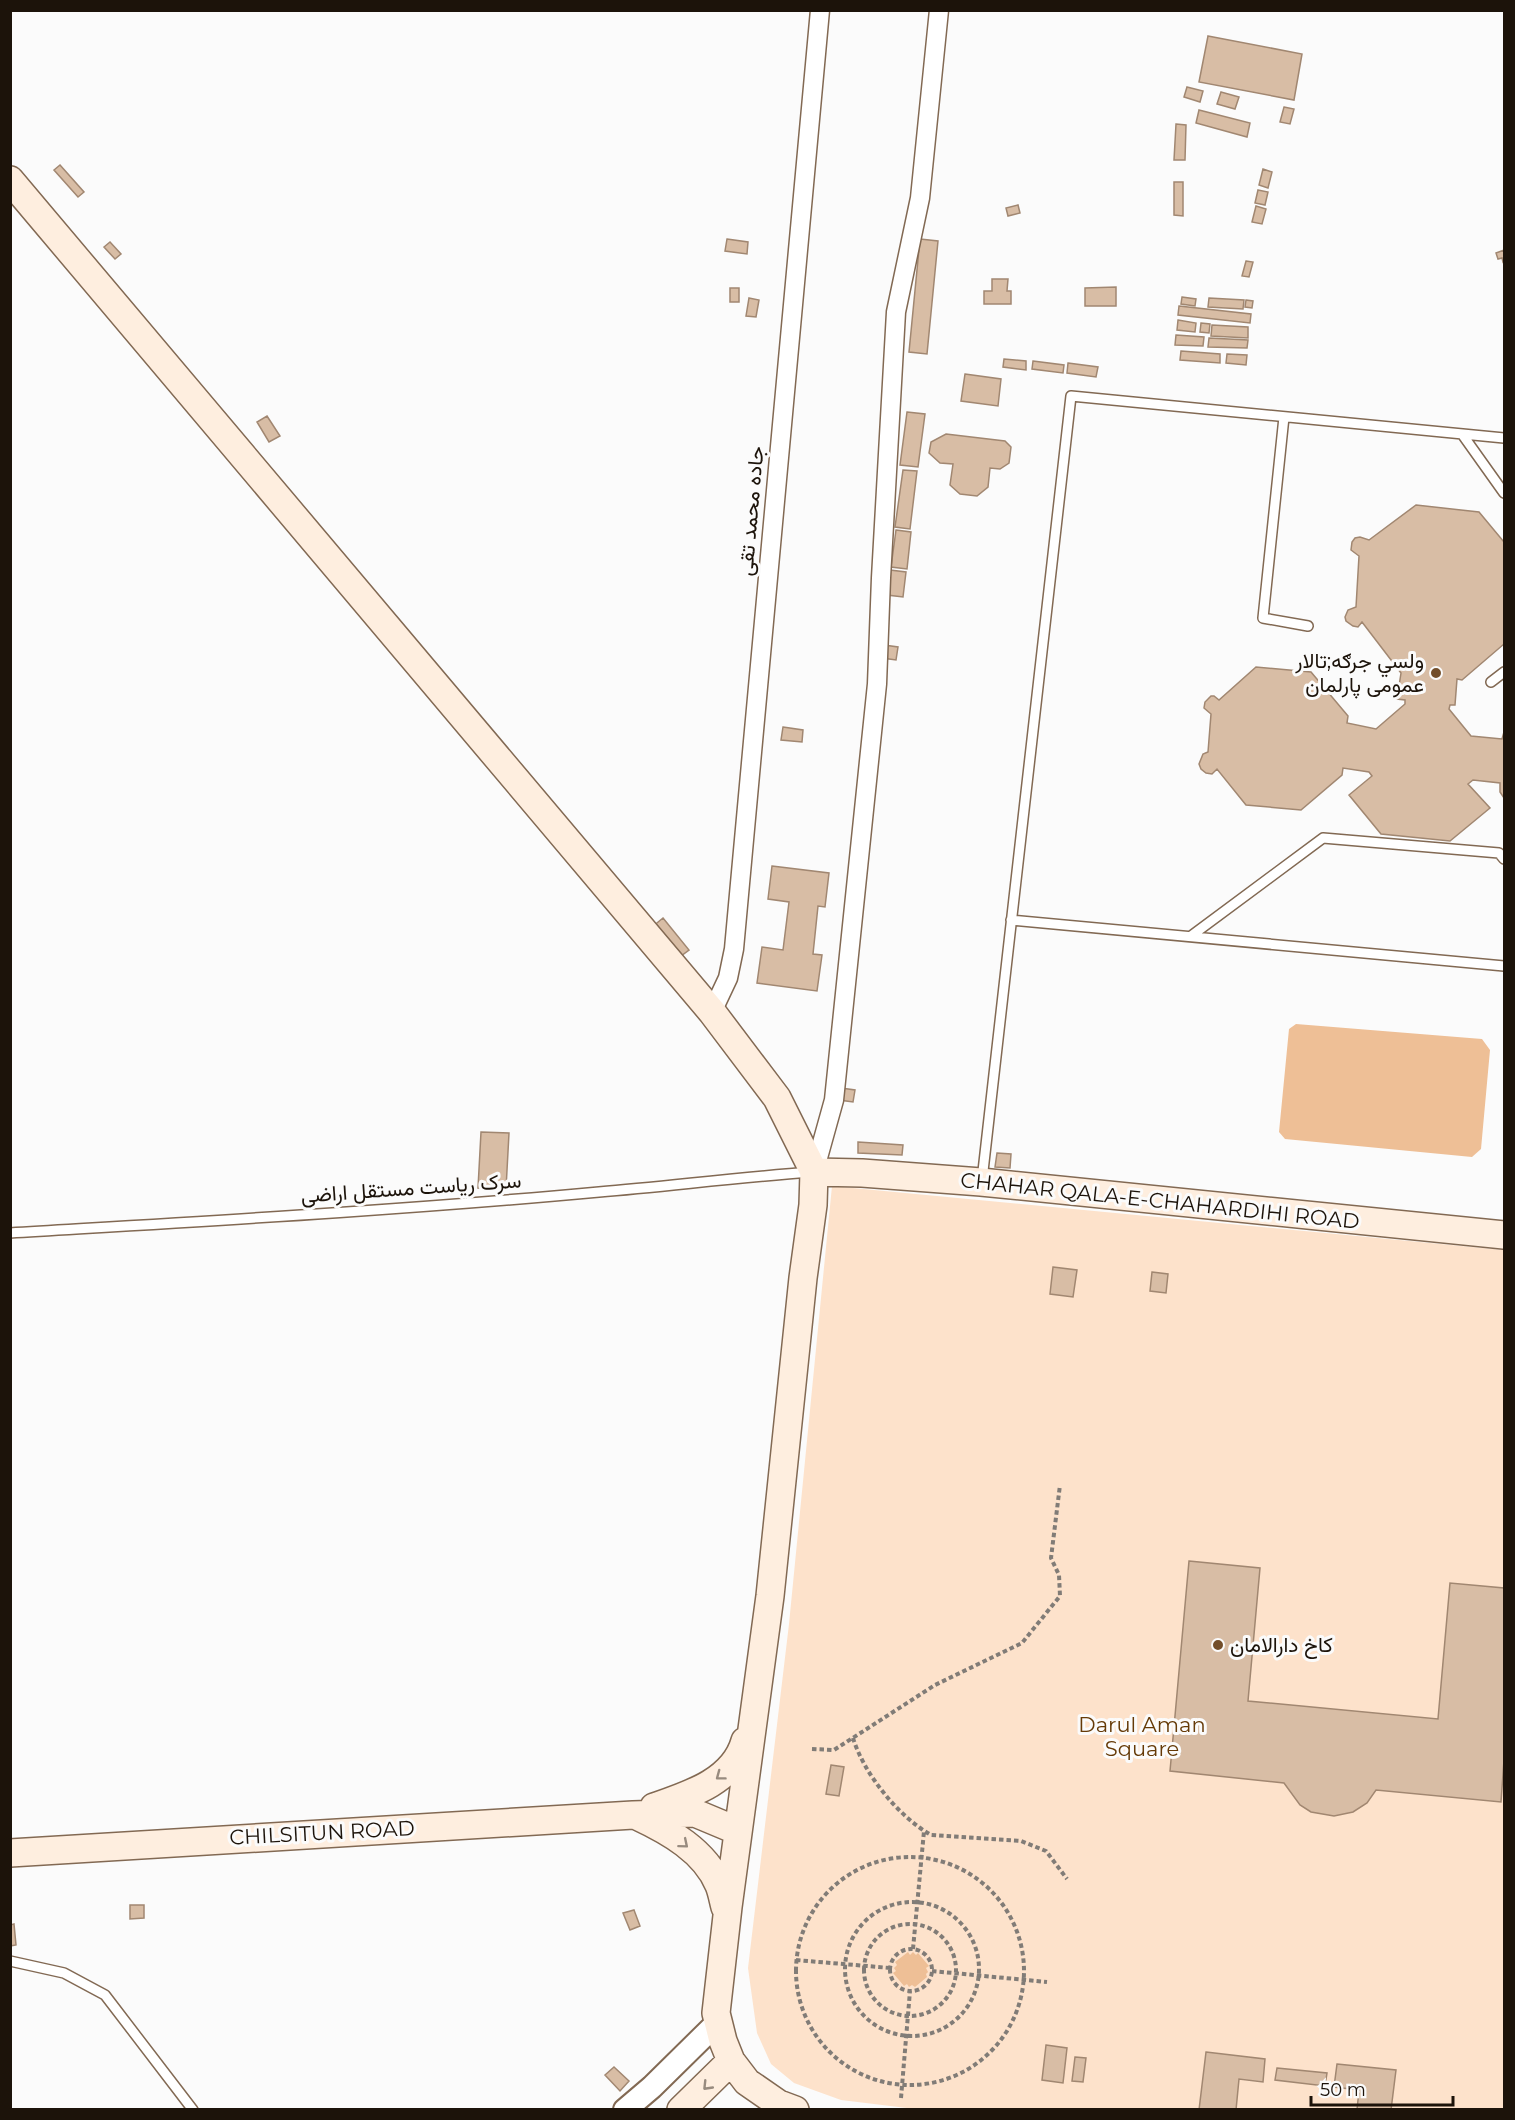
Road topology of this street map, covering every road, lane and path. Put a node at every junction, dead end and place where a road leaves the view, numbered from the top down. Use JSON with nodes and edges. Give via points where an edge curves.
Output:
{"nodes":[{"id":1,"x":820,"y":10,"type":"edge"},
{"id":2,"x":939,"y":10,"type":"edge"},
{"id":3,"x":10,"y":180,"type":"edge"},
{"id":4,"x":1284,"y":417,"type":"junction"},
{"id":5,"x":1462,"y":434,"type":"junction"},
{"id":6,"x":1504,"y":438,"type":"edge"},
{"id":7,"x":1504,"y":493,"type":"edge"},
{"id":8,"x":1308,"y":626,"type":"dead end"},
{"id":9,"x":1504,"y":672,"type":"edge"},
{"id":10,"x":1491,"y":682,"type":"dead end"},
{"id":11,"x":1504,"y":860,"type":"edge"},
{"id":12,"x":1011,"y":920,"type":"junction"},
{"id":13,"x":1191,"y":936,"type":"junction"},
{"id":14,"x":1504,"y":966,"type":"edge"},
{"id":15,"x":712,"y":1012,"type":"junction"},
{"id":16,"x":814,"y":1172,"type":"junction"},
{"id":17,"x":981,"y":1182,"type":"junction"},
{"id":18,"x":10,"y":1233,"type":"edge"},
{"id":19,"x":1504,"y":1236,"type":"edge"},
{"id":20,"x":1060,"y":1485,"type":"dead end"},
{"id":21,"x":755,"y":1707,"type":"junction"},
{"id":22,"x":853,"y":1738,"type":"junction"},
{"id":23,"x":812,"y":1749,"type":"dead end"},
{"id":24,"x":633,"y":1815,"type":"junction"},
{"id":25,"x":738,"y":1831,"type":"junction"},
{"id":26,"x":924,"y":1831,"type":"junction"},
{"id":27,"x":10,"y":1853,"type":"edge"},
{"id":28,"x":921,"y":1858,"type":"junction"},
{"id":29,"x":1068,"y":1879,"type":"dead end"},
{"id":30,"x":917,"y":1903,"type":"junction"},
{"id":31,"x":727,"y":1913,"type":"junction"},
{"id":32,"x":916,"y":1924,"type":"junction"},
{"id":33,"x":913,"y":1949,"type":"junction"},
{"id":34,"x":796,"y":1960,"type":"junction"},
{"id":35,"x":10,"y":1961,"type":"edge"},
{"id":36,"x":845,"y":1964,"type":"junction"},
{"id":37,"x":865,"y":1966,"type":"junction"},
{"id":38,"x":890,"y":1968,"type":"junction"},
{"id":39,"x":932,"y":1971,"type":"junction"},
{"id":40,"x":956,"y":1972,"type":"junction"},
{"id":41,"x":978,"y":1974,"type":"junction"},
{"id":42,"x":1025,"y":1979,"type":"junction"},
{"id":43,"x":1047,"y":1982,"type":"dead end"},
{"id":44,"x":910,"y":1991,"type":"junction"},
{"id":45,"x":907,"y":2015,"type":"junction"},
{"id":46,"x":718,"y":2022,"type":"junction"},
{"id":47,"x":906,"y":2036,"type":"junction"},
{"id":48,"x":731,"y":2061,"type":"junction"},
{"id":49,"x":902,"y":2084,"type":"junction"},
{"id":50,"x":901,"y":2098,"type":"dead end"},
{"id":51,"x":757,"y":2101,"type":"edge"},
{"id":52,"x":193,"y":2109,"type":"edge"},
{"id":53,"x":625,"y":2109,"type":"edge"},
{"id":54,"x":681,"y":2109,"type":"edge"},
{"id":55,"x":795,"y":2109,"type":"edge"}],
"edges":[{"from":1,"to":15,"type":"street","name":"جاده محمد تقی","via":[[734,949],[728,978]]},
{"from":2,"to":16,"type":"street","via":[[920,198],[896,312],[877,684],[834,1100]]},
{"from":3,"to":15,"type":"main road"},
{"from":4,"to":5,"type":"lane"},
{"from":4,"to":8,"type":"lane","via":[[1263,618]]},
{"from":4,"to":12,"type":"lane","via":[[1071,396]]},
{"from":5,"to":6,"type":"lane"},
{"from":5,"to":7,"type":"lane"},
{"from":9,"to":10,"type":"lane"},
{"from":11,"to":13,"type":"lane","via":[[1499,853],[1323,838]]},
{"from":12,"to":13,"type":"lane"},
{"from":12,"to":17,"type":"lane"},
{"from":13,"to":14,"type":"lane"},
{"from":15,"to":16,"type":"main road","via":[[777,1098]]},
{"from":16,"to":17,"type":"main road","name":"CHAHAR QALA-E-CHAHARDIHI ROAD"},
{"from":16,"to":18,"type":"lane","name":"سرک ریاست مستقل اراضی","via":[[275,1217]]},
{"from":16,"to":21,"type":"main road"},
{"from":17,"to":19,"type":"main road","name":"CHAHAR QALA-E-CHAHARDIHI ROAD"},
{"from":20,"to":22,"type":"path","via":[[1051,1558],[1059,1575],[1060,1596],[1022,1643],[935,1685]]},
{"from":21,"to":24,"type":"main road","one_way":true,"via":[[743,1749],[727,1771],[698,1792]]},
{"from":21,"to":25,"type":"main road"},
{"from":22,"to":23,"type":"path","via":[[834,1750]]},
{"from":22,"to":26,"type":"path","via":[[871,1776],[902,1813]]},
{"from":24,"to":25,"type":"main road","via":[[695,1813]]},
{"from":24,"to":27,"type":"main road","name":"CHILSITUN ROAD"},
{"from":24,"to":31,"type":"main road","one_way":true,"via":[[672,1833],[705,1862],[719,1884]]},
{"from":25,"to":31,"type":"main road"},
{"from":26,"to":28,"type":"path"},
{"from":26,"to":29,"type":"path","via":[[931,1835],[1021,1841],[1046,1851]]},
{"from":28,"to":30,"type":"path"},
{"from":28,"to":34,"type":"path","via":[[898,1857],[860,1868],[828,1890],[806,1923]]},
{"from":28,"to":42,"type":"path","via":[[937,1859],[973,1875],[1002,1901],[1020,1936]]},
{"from":30,"to":32,"type":"path"},
{"from":30,"to":36,"type":"path","via":[[892,1905],[871,1915],[855,1932]]},
{"from":30,"to":41,"type":"path","via":[[937,1907],[957,1919],[971,1937]]},
{"from":31,"to":46,"type":"main road"},
{"from":32,"to":33,"type":"path"},
{"from":32,"to":37,"type":"path","via":[[896,1926],[883,1933],[872,1944]]},
{"from":32,"to":40,"type":"path","via":[[939,1934],[949,1946]]},
{"from":33,"to":38,"type":"path","via":[[897,1954]]},
{"from":33,"to":39,"type":"path","via":[[928,1957]]},
{"from":34,"to":36,"type":"path"},
{"from":34,"to":49,"type":"path","via":[[799,2000],[815,2035],[843,2063],[878,2081]]},
{"from":35,"to":52,"type":"lane","via":[[64,1973],[105,1995]]},
{"from":36,"to":37,"type":"path"},
{"from":36,"to":47,"type":"path","via":[[850,1998],[864,2016],[882,2030]]},
{"from":37,"to":38,"type":"path"},
{"from":37,"to":45,"type":"path","via":[[868,1988],[876,2000],[888,2010]]},
{"from":38,"to":44,"type":"path","via":[[892,1980]]},
{"from":39,"to":40,"type":"path"},
{"from":39,"to":44,"type":"path","via":[[923,1988]]},
{"from":40,"to":41,"type":"path"},
{"from":40,"to":45,"type":"path","via":[[944,2001],[932,2010]]},
{"from":41,"to":42,"type":"path"},
{"from":41,"to":47,"type":"path","via":[[973,1999],[961,2016],[925,2036]]},
{"from":42,"to":43,"type":"path"},
{"from":42,"to":49,"type":"path","via":[[1019,2009],[1003,2040],[978,2064],[947,2080]]},
{"from":44,"to":45,"type":"path"},
{"from":45,"to":47,"type":"path"},
{"from":46,"to":48,"type":"main road"},
{"from":46,"to":53,"type":"street"},
{"from":47,"to":49,"type":"path"},
{"from":48,"to":51,"type":"main road"},
{"from":48,"to":54,"type":"main road","one_way":true},
{"from":49,"to":50,"type":"path"},
{"from":51,"to":55,"type":"main road"}]}
